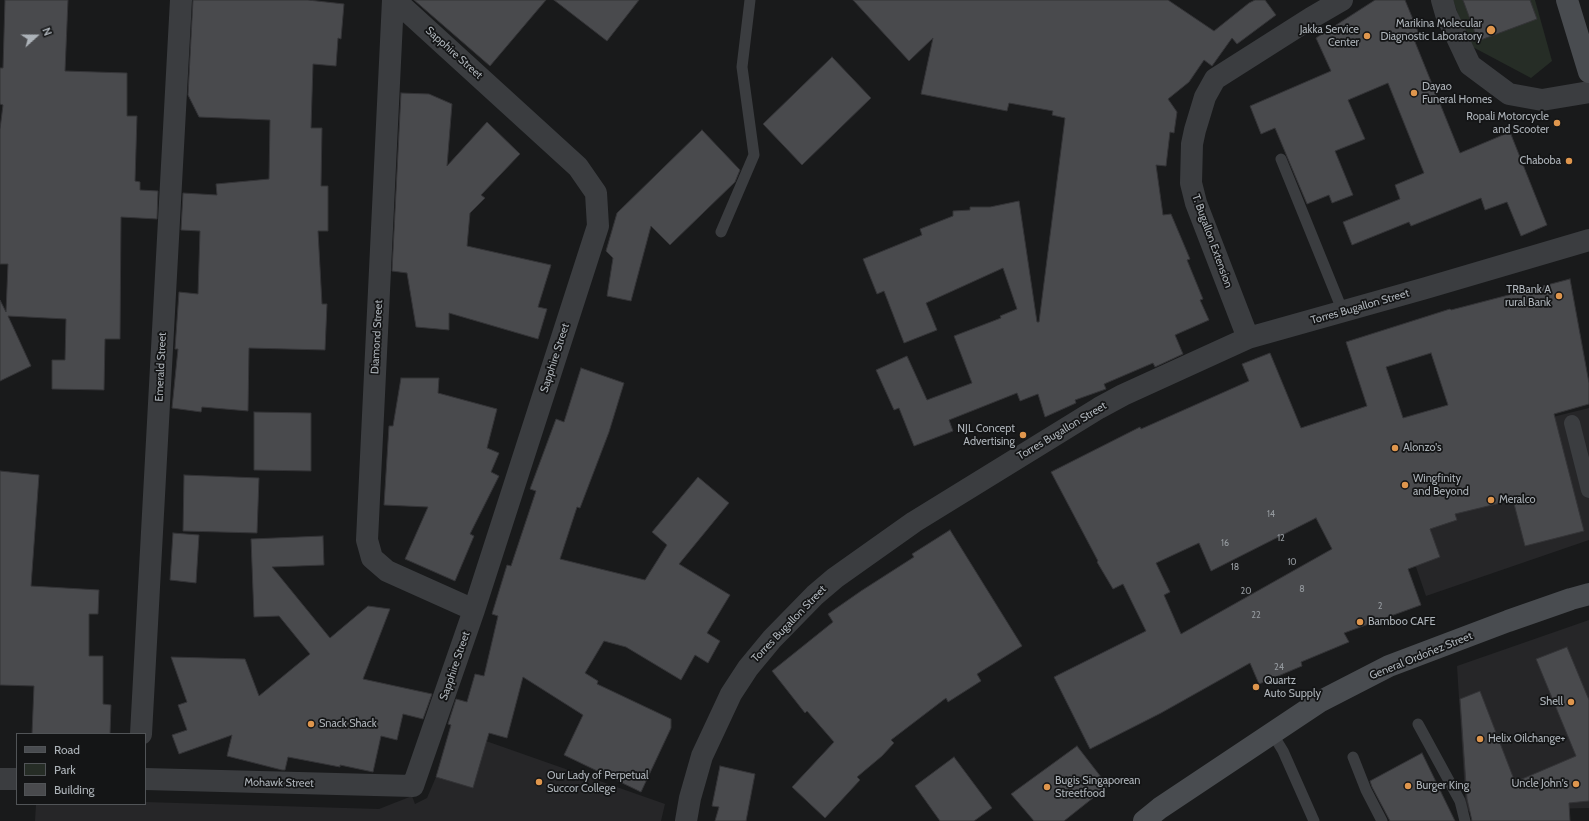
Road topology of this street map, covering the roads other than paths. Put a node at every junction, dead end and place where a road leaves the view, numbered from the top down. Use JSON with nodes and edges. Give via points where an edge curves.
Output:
{"nodes":[{"id":1,"x":181,"y":0,"type":"edge"},
{"id":2,"x":394,"y":0,"type":"edge"},
{"id":3,"x":750,"y":0,"type":"edge"},
{"id":4,"x":1342,"y":0,"type":"edge"},
{"id":5,"x":1442,"y":0,"type":"edge"},
{"id":6,"x":1567,"y":0,"type":"edge"},
{"id":7,"x":1589,"y":72,"type":"edge"},
{"id":8,"x":1589,"y":92,"type":"edge"},
{"id":9,"x":1281,"y":159,"type":"dead end"},
{"id":10,"x":722,"y":232,"type":"dead end"},
{"id":11,"x":1589,"y":240,"type":"edge"},
{"id":12,"x":1343,"y":312,"type":"junction"},
{"id":13,"x":1248,"y":338,"type":"junction"},
{"id":14,"x":1572,"y":423,"type":"dead end"},
{"id":15,"x":1589,"y":490,"type":"edge"},
{"id":16,"x":1589,"y":594,"type":"edge"},
{"id":17,"x":474,"y":610,"type":"junction"},
{"id":18,"x":1418,"y":724,"type":"dead end"},
{"id":19,"x":141,"y":733,"type":"edge"},
{"id":20,"x":1272,"y":733,"type":"junction"},
{"id":21,"x":1353,"y":757,"type":"dead end"},
{"id":22,"x":0,"y":779,"type":"edge"},
{"id":23,"x":16,"y":779,"type":"edge"},
{"id":24,"x":146,"y":779,"type":"edge"},
{"id":25,"x":413,"y":786,"type":"joint"},
{"id":26,"x":686,"y":821,"type":"edge"},
{"id":27,"x":1144,"y":821,"type":"edge"},
{"id":28,"x":1314,"y":821,"type":"edge"},
{"id":29,"x":1382,"y":821,"type":"edge"},
{"id":30,"x":1465,"y":821,"type":"edge"}],
"edges":[{"from":1,"to":19,"type":"street","name":"Emerald Street"},
{"from":2,"to":17,"type":"street","name":"Diamond Street","via":[[367,540],[372,558],[387,570]]},
{"from":2,"to":17,"type":"street","name":"Sapphire Street","via":[[578,166],[596,193],[598,226]]},
{"from":3,"to":10,"type":"lane","via":[[742,67],[754,155]]},
{"from":4,"to":13,"type":"street","name":"T. Bugallon Extension","via":[[1215,79],[1205,97],[1195,130],[1191,176],[1196,203]]},
{"from":5,"to":8,"type":"street","via":[[1470,65],[1508,94],[1542,100]]},
{"from":6,"to":7,"type":"main road"},
{"from":9,"to":12,"type":"lane"},
{"from":11,"to":12,"type":"street","name":"Torres Bugallon Street"},
{"from":12,"to":13,"type":"street","name":"Torres Bugallon Street"},
{"from":13,"to":26,"type":"street","name":"Torres Bugallon Street","via":[[1099,408],[914,522],[835,578],[772,639],[731,694],[702,756]]},
{"from":14,"to":15,"type":"street"},
{"from":16,"to":20,"type":"main road","name":"General Ordoñez Street","via":[[1508,621],[1389,666],[1319,702]]},
{"from":17,"to":25,"type":"street","name":"Sapphire Street"},
{"from":18,"to":30,"type":"lane","via":[[1460,801]]},
{"from":20,"to":27,"type":"main road","name":"General Ordoñez Street"},
{"from":20,"to":28,"type":"lane","via":[[1283,751]]},
{"from":21,"to":29,"type":"lane"},
{"from":22,"to":23,"type":"street"},
{"from":24,"to":25,"type":"street","name":"Mohawk Street"}]}
